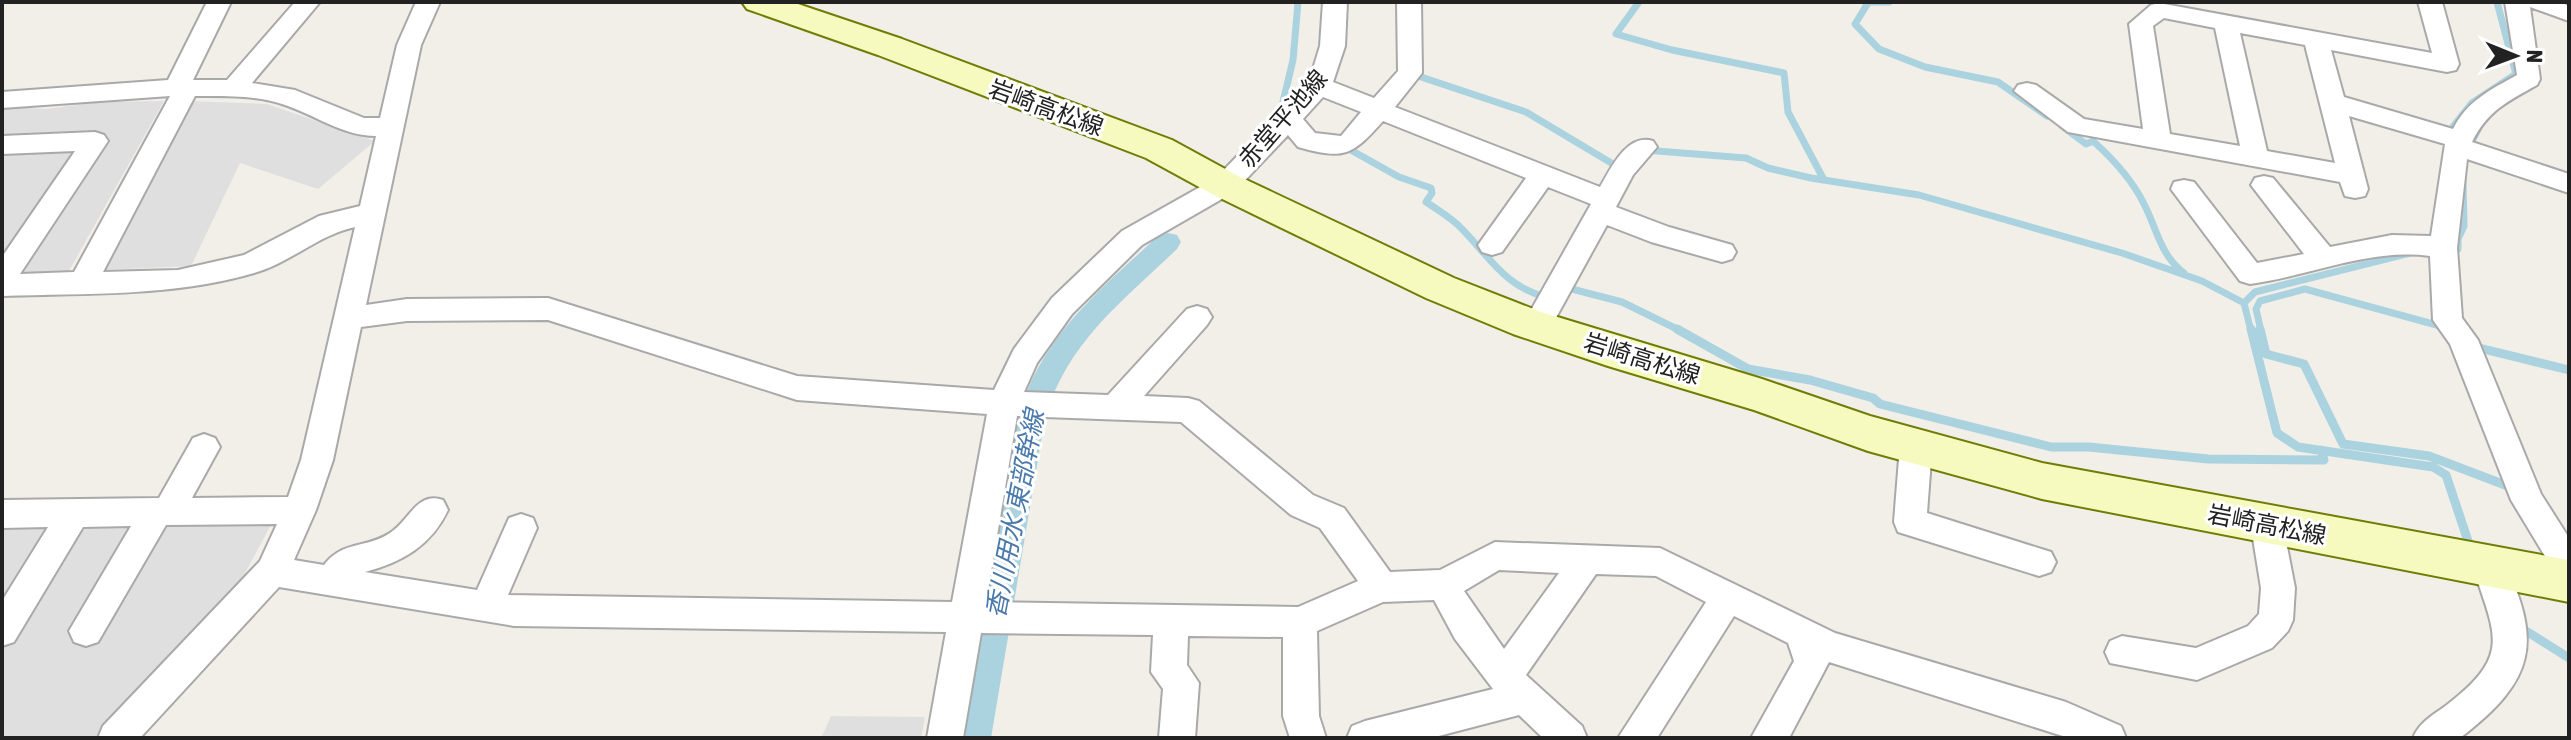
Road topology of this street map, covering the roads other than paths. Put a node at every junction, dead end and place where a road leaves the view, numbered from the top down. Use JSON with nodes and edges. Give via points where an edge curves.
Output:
{"nodes":[{"id":1,"x":219,"y":2,"type":"edge"},
{"id":2,"x":308,"y":2,"type":"edge"},
{"id":3,"x":428,"y":2,"type":"edge"},
{"id":4,"x":759,"y":2,"type":"edge"},
{"id":5,"x":1335,"y":2,"type":"edge"},
{"id":6,"x":1409,"y":2,"type":"edge"},
{"id":7,"x":2430,"y":2,"type":"edge"},
{"id":8,"x":2518,"y":3,"type":"edge"},
{"id":9,"x":2569,"y":14,"type":"edge"},
{"id":10,"x":2226,"y":23,"type":"junction"},
{"id":11,"x":2316,"y":40,"type":"junction"},
{"id":12,"x":1319,"y":86,"type":"junction"},
{"id":13,"x":182,"y":88,"type":"junction"},
{"id":14,"x":234,"y":88,"type":"junction"},
{"id":15,"x":2027,"y":91,"type":"dead end"},
{"id":16,"x":2,"y":100,"type":"edge"},
{"id":17,"x":2334,"y":103,"type":"junction"},
{"id":18,"x":1378,"y":110,"type":"junction"},
{"id":19,"x":1287,"y":117,"type":"junction"},
{"id":20,"x":391,"y":127,"type":"junction"},
{"id":21,"x":2158,"y":140,"type":"junction"},
{"id":22,"x":2459,"y":143,"type":"junction"},
{"id":23,"x":2,"y":145,"type":"edge"},
{"id":24,"x":1644,"y":147,"type":"dead end"},
{"id":25,"x":2255,"y":157,"type":"junction"},
{"id":26,"x":1543,"y":175,"type":"junction"},
{"id":27,"x":2569,"y":184,"type":"edge"},
{"id":28,"x":1225,"y":185,"type":"junction"},
{"id":29,"x":2264,"y":185,"type":"dead end"},
{"id":30,"x":2184,"y":189,"type":"dead end"},
{"id":31,"x":1604,"y":206,"type":"junction"},
{"id":32,"x":372,"y":213,"type":"junction"},
{"id":33,"x":1492,"y":245,"type":"dead end"},
{"id":34,"x":2443,"y":248,"type":"junction"},
{"id":35,"x":1722,"y":252,"type":"dead end"},
{"id":36,"x":2324,"y":259,"type":"junction"},
{"id":37,"x":2,"y":282,"type":"edge"},
{"id":38,"x":83,"y":282,"type":"junction"},
{"id":39,"x":1197,"y":317,"type":"dead end"},
{"id":40,"x":348,"y":318,"type":"junction"},
{"id":41,"x":1537,"y":326,"type":"junction"},
{"id":42,"x":1023,"y":404,"type":"junction"},
{"id":43,"x":1116,"y":407,"type":"junction"},
{"id":44,"x":1916,"y":446,"type":"junction"},
{"id":45,"x":204,"y":447,"type":"dead end"},
{"id":46,"x":300,"y":510,"type":"junction"},
{"id":47,"x":432,"y":510,"type":"dead end"},
{"id":48,"x":162,"y":512,"type":"junction"},
{"id":49,"x":74,"y":513,"type":"junction"},
{"id":50,"x":2,"y":514,"type":"edge"},
{"id":51,"x":2267,"y":526,"type":"junction"},
{"id":52,"x":521,"y":528,"type":"dead end"},
{"id":53,"x":1588,"y":559,"type":"junction"},
{"id":54,"x":2039,"y":562,"type":"dead end"},
{"id":55,"x":2569,"y":566,"type":"edge"},
{"id":56,"x":2490,"y":567,"type":"junction"},
{"id":57,"x":272,"y":571,"type":"junction"},
{"id":58,"x":332,"y":581,"type":"junction"},
{"id":59,"x":2569,"y":581,"type":"edge"},
{"id":60,"x":1444,"y":585,"type":"junction"},
{"id":61,"x":1381,"y":587,"type":"junction"},
{"id":62,"x":1728,"y":597,"type":"junction"},
{"id":63,"x":486,"y":607,"type":"junction"},
{"id":64,"x":987,"y":619,"type":"junction"},
{"id":65,"x":1171,"y":621,"type":"junction"},
{"id":66,"x":1300,"y":622,"type":"junction"},
{"id":67,"x":2,"y":631,"type":"edge"},
{"id":68,"x":86,"y":631,"type":"dead end"},
{"id":69,"x":1801,"y":633,"type":"junction"},
{"id":70,"x":2122,"y":652,"type":"dead end"},
{"id":71,"x":1513,"y":687,"type":"junction"},
{"id":72,"x":116,"y":738,"type":"edge"},
{"id":73,"x":945,"y":738,"type":"edge"},
{"id":74,"x":1177,"y":738,"type":"edge"},
{"id":75,"x":1308,"y":738,"type":"edge"},
{"id":76,"x":1365,"y":738,"type":"edge"},
{"id":77,"x":1569,"y":738,"type":"edge"},
{"id":78,"x":1636,"y":738,"type":"edge"},
{"id":79,"x":1769,"y":738,"type":"edge"},
{"id":80,"x":2108,"y":738,"type":"edge"},
{"id":81,"x":2431,"y":738,"type":"edge"}],
"edges":[{"from":1,"to":13,"type":"street"},
{"from":2,"to":14,"type":"street"},
{"from":3,"to":20,"type":"street","via":[[409,45]]},
{"from":4,"to":28,"type":"main road","name":"岩崎高松線","via":[[1159,149]]},
{"from":5,"to":12,"type":"street","name":"赤堂平池線","via":[[1330,66]]},
{"from":6,"to":18,"type":"street","via":[[1410,73]]},
{"from":7,"to":11,"type":"street","via":[[2447,64]]},
{"from":8,"to":9,"type":"street"},
{"from":8,"to":22,"type":"street","via":[[2528,79],[2472,116]]},
{"from":10,"to":11,"type":"street"},
{"from":10,"to":21,"type":"street","via":[[2159,10],[2141,24]]},
{"from":10,"to":25,"type":"street"},
{"from":11,"to":17,"type":"street"},
{"from":12,"to":18,"type":"street"},
{"from":12,"to":19,"type":"street","name":"赤堂平池線"},
{"from":13,"to":14,"type":"street"},
{"from":13,"to":16,"type":"street"},
{"from":13,"to":38,"type":"street"},
{"from":14,"to":20,"type":"street","via":[[286,96],[361,127]]},
{"from":15,"to":21,"type":"street","via":[[2077,126]]},
{"from":17,"to":22,"type":"street"},
{"from":17,"to":25,"type":"street","via":[[2353,183]]},
{"from":18,"to":19,"type":"street","via":[[1344,146],[1307,141]]},
{"from":18,"to":26,"type":"street"},
{"from":19,"to":28,"type":"street","name":"赤堂平池線"},
{"from":20,"to":32,"type":"street"},
{"from":21,"to":25,"type":"street"},
{"from":22,"to":27,"type":"street"},
{"from":22,"to":34,"type":"street"},
{"from":23,"to":37,"type":"street","via":[[95,141]]},
{"from":24,"to":31,"type":"street","via":[[1623,170]]},
{"from":26,"to":31,"type":"street"},
{"from":26,"to":33,"type":"street"},
{"from":28,"to":41,"type":"main road","name":"岩崎高松線","via":[[1440,288]]},
{"from":28,"to":42,"type":"street","name":"赤堂平池線","via":[[1132,238],[1062,306],[1025,357]]},
{"from":29,"to":36,"type":"street"},
{"from":30,"to":36,"type":"street","via":[[2250,274]]},
{"from":31,"to":35,"type":"street","via":[[1661,235]]},
{"from":31,"to":41,"type":"street"},
{"from":32,"to":38,"type":"street","via":[[329,223],[251,264],[178,280]]},
{"from":32,"to":40,"type":"street"},
{"from":34,"to":36,"type":"street","via":[[2380,243]]},
{"from":34,"to":55,"type":"street","via":[[2448,320],[2463,340],[2527,500]]},
{"from":37,"to":38,"type":"street"},
{"from":39,"to":43,"type":"street"},
{"from":40,"to":42,"type":"street","via":[[407,310],[548,309],[797,388]]},
{"from":40,"to":46,"type":"street","via":[[317,460]]},
{"from":41,"to":44,"type":"main road","name":"岩崎高松線"},
{"from":42,"to":43,"type":"street"},
{"from":42,"to":64,"type":"street","name":"赤堂平池線"},
{"from":43,"to":61,"type":"street","via":[[1188,410],[1302,505],[1332,518]]},
{"from":44,"to":51,"type":"main road","name":"岩崎高松線","via":[[2042,481]]},
{"from":44,"to":54,"type":"street","via":[[1910,522]]},
{"from":45,"to":48,"type":"street"},
{"from":46,"to":48,"type":"street"},
{"from":46,"to":57,"type":"street"},
{"from":47,"to":58,"type":"street","via":[[416,534],[391,551],[346,562]]},
{"from":48,"to":49,"type":"street"},
{"from":48,"to":68,"type":"street"},
{"from":49,"to":50,"type":"street"},
{"from":49,"to":67,"type":"street"},
{"from":51,"to":56,"type":"main road","name":"岩崎高松線"},
{"from":51,"to":70,"type":"street","via":[[2278,588],[2276,620],[2260,637],[2197,664]]},
{"from":52,"to":63,"type":"street"},
{"from":53,"to":60,"type":"street","via":[[1495,556]]},
{"from":53,"to":62,"type":"street","via":[[1660,562]]},
{"from":53,"to":71,"type":"street"},
{"from":56,"to":59,"type":"main road","name":"岩崎高松線"},
{"from":56,"to":81,"type":"street","via":[[2511,629],[2510,655],[2491,692]]},
{"from":57,"to":58,"type":"street"},
{"from":57,"to":72,"type":"street"},
{"from":58,"to":63,"type":"street"},
{"from":60,"to":61,"type":"street"},
{"from":60,"to":71,"type":"street","via":[[1456,613]]},
{"from":61,"to":66,"type":"street"},
{"from":62,"to":69,"type":"street"},
{"from":62,"to":78,"type":"street"},
{"from":63,"to":64,"type":"street"},
{"from":64,"to":65,"type":"street"},
{"from":64,"to":73,"type":"street","name":"赤堂平池線"},
{"from":65,"to":66,"type":"street"},
{"from":65,"to":74,"type":"street","via":[[1169,672],[1181,683]]},
{"from":66,"to":75,"type":"street","via":[[1301,716]]},
{"from":69,"to":79,"type":"street","via":[[1812,662]]},
{"from":69,"to":80,"type":"street","via":[[1827,646],[2066,719]]},
{"from":71,"to":76,"type":"street"},
{"from":71,"to":77,"type":"street"}]}
